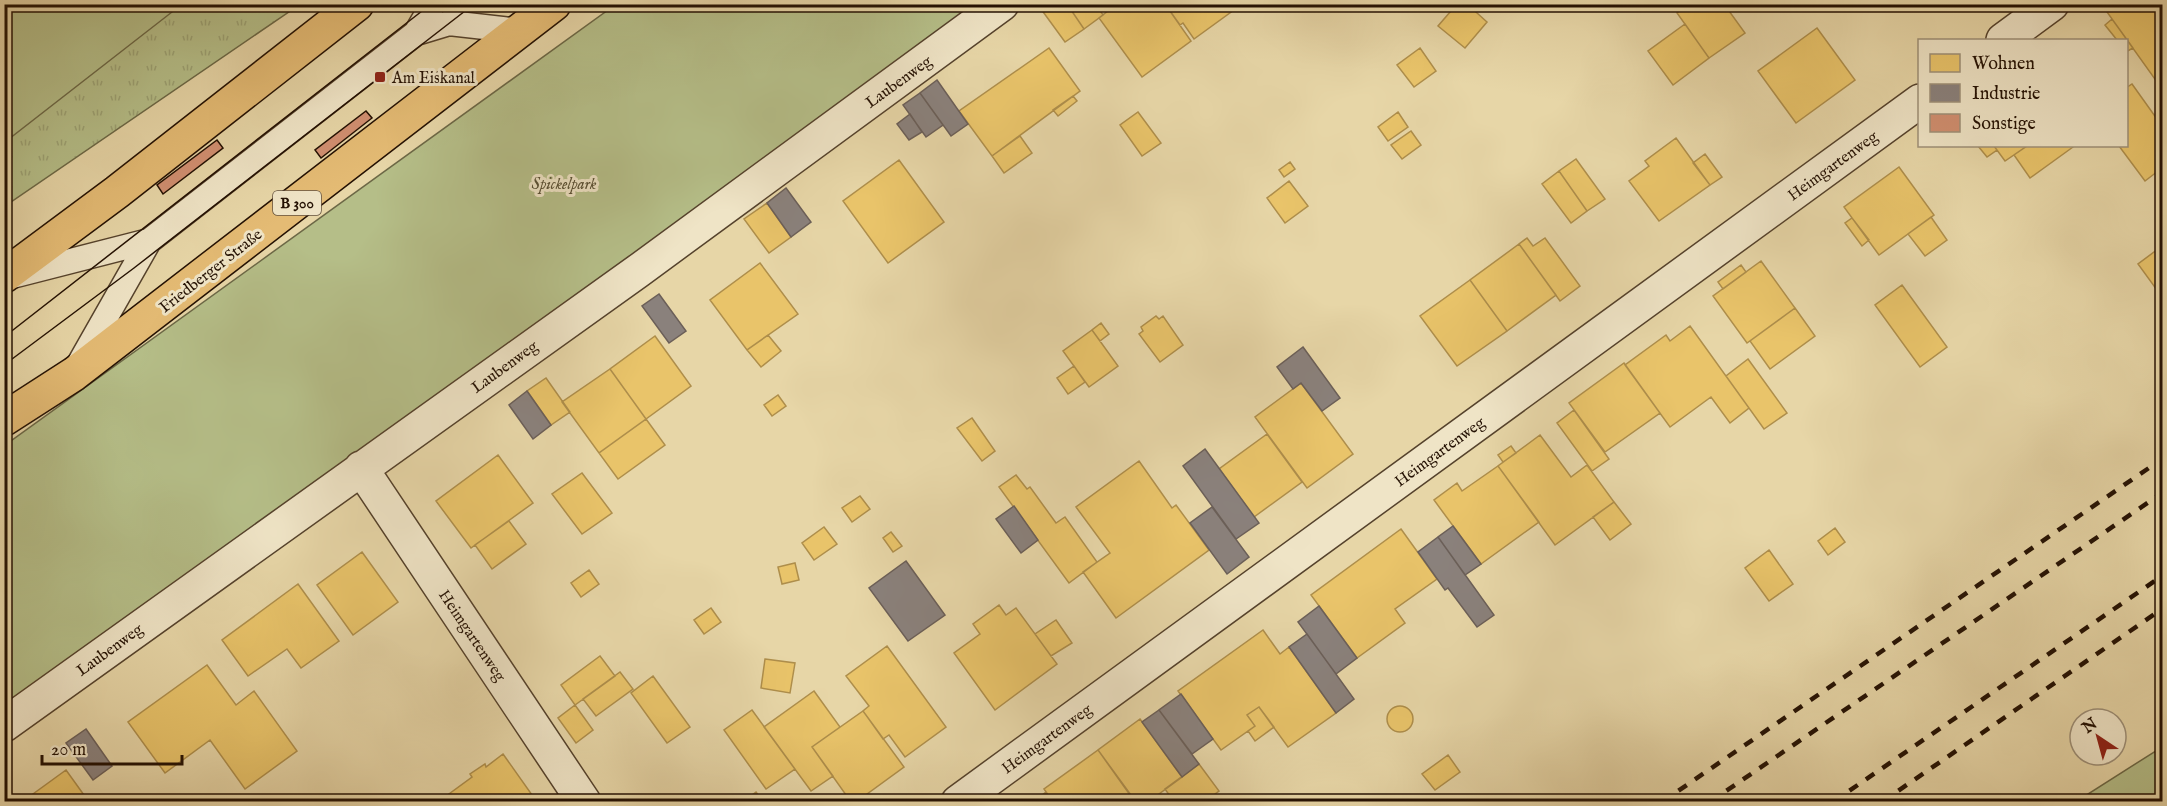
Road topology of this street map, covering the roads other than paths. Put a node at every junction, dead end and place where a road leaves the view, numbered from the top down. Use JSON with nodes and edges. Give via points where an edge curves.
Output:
{"nodes":[{"id":1,"x":357,"y":4,"type":"edge"},
{"id":2,"x":433,"y":4,"type":"edge"},
{"id":3,"x":554,"y":4,"type":"edge"},
{"id":4,"x":1002,"y":4,"type":"edge"},
{"id":5,"x":2052,"y":4,"type":"edge"},
{"id":6,"x":520,"y":31,"type":"junction"},
{"id":7,"x":416,"y":33,"type":"junction"},
{"id":8,"x":2004,"y":39,"type":"edge"},
{"id":9,"x":1918,"y":102,"type":"edge"},
{"id":10,"x":149,"y":241,"type":"junction"},
{"id":11,"x":4,"y":277,"type":"edge"},
{"id":12,"x":74,"y":374,"type":"junction"},
{"id":13,"x":4,"y":419,"type":"edge"},
{"id":14,"x":361,"y":468,"type":"junction"},
{"id":15,"x":4,"y":725,"type":"edge"},
{"id":16,"x":584,"y":801,"type":"edge"},
{"id":17,"x":958,"y":801,"type":"edge"}],
"edges":[{"from":1,"to":11,"type":"main road"},
{"from":2,"to":7,"type":"lane"},
{"from":3,"to":6,"type":"main road","name":"Friedberger Straße","number":"B 300"},
{"from":4,"to":14,"type":"street","name":"Laubenweg"},
{"from":5,"to":8,"type":"street"},
{"from":6,"to":7,"type":"lane","via":[[449,23]]},
{"from":6,"to":12,"type":"main road","name":"Friedberger Straße","number":"B 300"},
{"from":7,"to":10,"type":"lane"},
{"from":9,"to":17,"type":"street","name":"Heimgartenweg"},
{"from":10,"to":11,"type":"lane"},
{"from":10,"to":12,"type":"lane"},
{"from":12,"to":13,"type":"main road","name":"Friedberger Straße","number":"B 300"},
{"from":14,"to":15,"type":"street","name":"Laubenweg"},
{"from":14,"to":16,"type":"street","name":"Heimgartenweg"}]}
